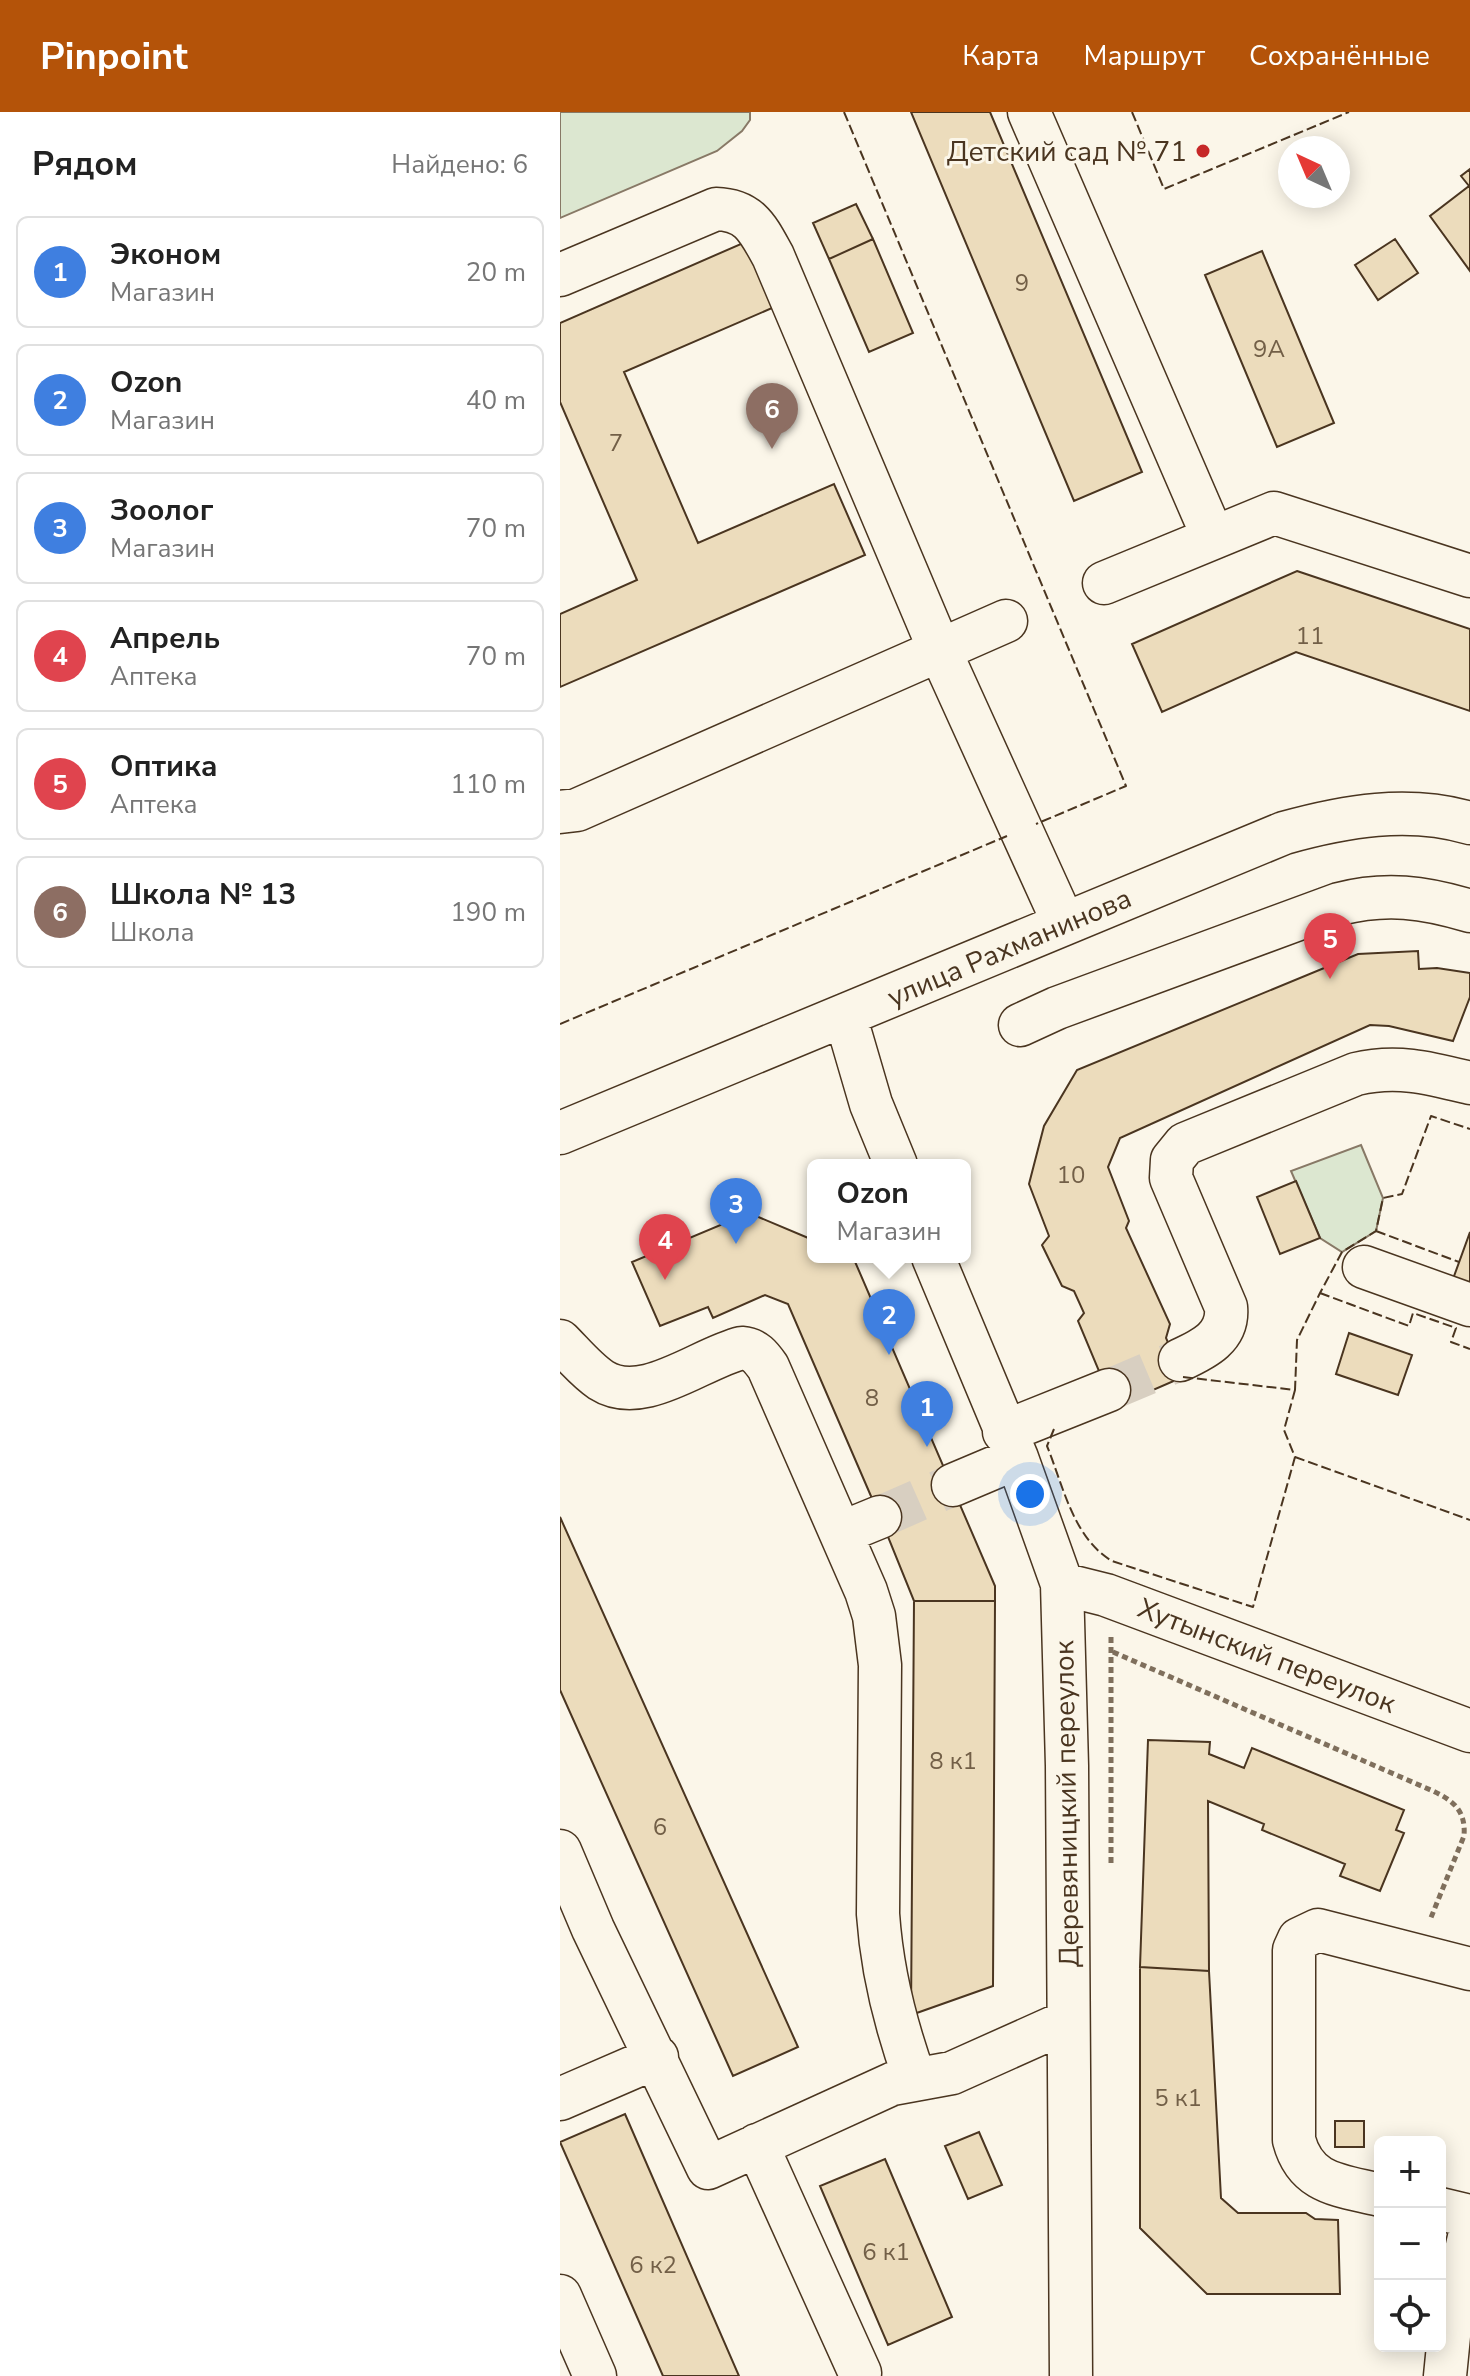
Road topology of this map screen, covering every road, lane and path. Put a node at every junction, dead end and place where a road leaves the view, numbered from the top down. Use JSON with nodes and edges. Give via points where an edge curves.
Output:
{"nodes":[{"id":1,"x":1029,"y":112,"type":"edge"},
{"id":2,"x":560,"y":275,"type":"edge"},
{"id":3,"x":1213,"y":537,"type":"junction"},
{"id":4,"x":1470,"y":576,"type":"edge"},
{"id":5,"x":1104,"y":583,"type":"dead end"},
{"id":6,"x":1006,"y":621,"type":"dead end"},
{"id":7,"x":940,"y":651,"type":"junction"},
{"id":8,"x":560,"y":812,"type":"edge"},
{"id":9,"x":1470,"y":823,"type":"edge"},
{"id":10,"x":1470,"y":911,"type":"edge"},
{"id":11,"x":1064,"y":924,"type":"junction"},
{"id":12,"x":845,"y":1015,"type":"junction"},
{"id":13,"x":1020,"y":1025,"type":"dead end"},
{"id":14,"x":1470,"y":1083,"type":"edge"},
{"id":15,"x":560,"y":1133,"type":"edge"},
{"id":16,"x":894,"y":1159,"type":"edge"},
{"id":17,"x":935,"y":1263,"type":"edge"},
{"id":18,"x":1364,"y":1267,"type":"dead end"},
{"id":19,"x":1470,"y":1305,"type":"edge"},
{"id":20,"x":560,"y":1341,"type":"edge"},
{"id":21,"x":1180,"y":1360,"type":"tunnel mouth"},
{"id":22,"x":1109,"y":1390,"type":"tunnel mouth"},
{"id":23,"x":1010,"y":1445,"type":"junction"},
{"id":24,"x":953,"y":1485,"type":"tunnel mouth"},
{"id":25,"x":880,"y":1517,"type":"tunnel mouth"},
{"id":26,"x":841,"y":1533,"type":"junction"},
{"id":27,"x":1062,"y":1584,"type":"junction"},
{"id":28,"x":1113,"y":1652,"type":"dead end"},
{"id":29,"x":1470,"y":1731,"type":"edge"},
{"id":30,"x":560,"y":1851,"type":"edge"},
{"id":31,"x":1417,"y":1955,"type":"junction"},
{"id":32,"x":1470,"y":1969,"type":"edge"},
{"id":33,"x":1068,"y":2021,"type":"junction"},
{"id":34,"x":657,"y":2057,"type":"junction"},
{"id":35,"x":915,"y":2079,"type":"junction"},
{"id":36,"x":560,"y":2099,"type":"edge"},
{"id":37,"x":757,"y":2145,"type":"junction"},
{"id":38,"x":1374,"y":2194,"type":"edge"},
{"id":39,"x":1446,"y":2210,"type":"edge"},
{"id":40,"x":1470,"y":2216,"type":"edge"},
{"id":41,"x":1470,"y":2233,"type":"edge"},
{"id":42,"x":560,"y":2296,"type":"edge"},
{"id":43,"x":860,"y":2373,"type":"dead end"},
{"id":44,"x":595,"y":2376,"type":"edge"},
{"id":45,"x":1071,"y":2376,"type":"edge"},
{"id":46,"x":1445,"y":2376,"type":"edge"}],
"edges":[{"from":1,"to":3,"type":"street"},
{"from":2,"to":7,"type":"street","via":[[716,209],[744,214],[773,256]]},
{"from":3,"to":4,"type":"street","via":[[1274,513]]},
{"from":3,"to":5,"type":"street"},
{"from":6,"to":7,"type":"street"},
{"from":7,"to":8,"type":"street","via":[[577,810]]},
{"from":7,"to":11,"type":"street"},
{"from":9,"to":11,"type":"street","name":"улица Рахманинова","via":[[1404,814],[1325,822]]},
{"from":10,"to":13,"type":"street","via":[[1427,900],[1369,897],[1339,904]]},
{"from":11,"to":12,"type":"street","name":"улица Рахманинова"},
{"from":12,"to":15,"type":"street","name":"улица Рахманинова"},
{"from":12,"to":16,"type":"street"},
{"from":14,"to":21,"type":"street","via":[[1417,1070],[1366,1072],[1195,1138],[1177,1150],[1171,1169],[1174,1186],[1227,1318],[1214,1340]]},
{"from":17,"to":23,"type":"street","name":"Деревяницкий переулок"},
{"from":18,"to":19,"type":"street"},
{"from":20,"to":26,"type":"street","via":[[601,1380],[633,1389],[750,1348],[768,1367]]},
{"from":22,"to":23,"type":"street"},
{"from":23,"to":24,"type":"street"},
{"from":23,"to":27,"type":"street","name":"Деревяницкий переулок"},
{"from":25,"to":26,"type":"street"},
{"from":26,"to":35,"type":"street","via":[[866,1591],[878,1640],[881,1954],[895,2021]]},
{"from":27,"to":29,"type":"street","name":"Хутынский переулок","via":[[1106,1595]]},
{"from":27,"to":33,"type":"street","name":"Деревяницкий переулок"},
{"from":28,"to":31,"type":"path","via":[[1456,1804],[1464,1836]]},
{"from":30,"to":34,"type":"street"},
{"from":31,"to":32,"type":"street"},
{"from":31,"to":38,"type":"street","via":[[1318,1930],[1299,1939],[1294,1950],[1298,2155],[1307,2168],[1331,2183]]},
{"from":33,"to":35,"type":"street","via":[[952,2073]]},
{"from":33,"to":45,"type":"street","name":"Деревяницкий переулок"},
{"from":34,"to":36,"type":"street"},
{"from":34,"to":37,"type":"street","via":[[708,2168]]},
{"from":35,"to":37,"type":"street","via":[[892,2084]]},
{"from":37,"to":43,"type":"street"},
{"from":39,"to":40,"type":"street"},
{"from":41,"to":46,"type":"street","via":[[1451,2316]]},
{"from":42,"to":44,"type":"street"}]}
